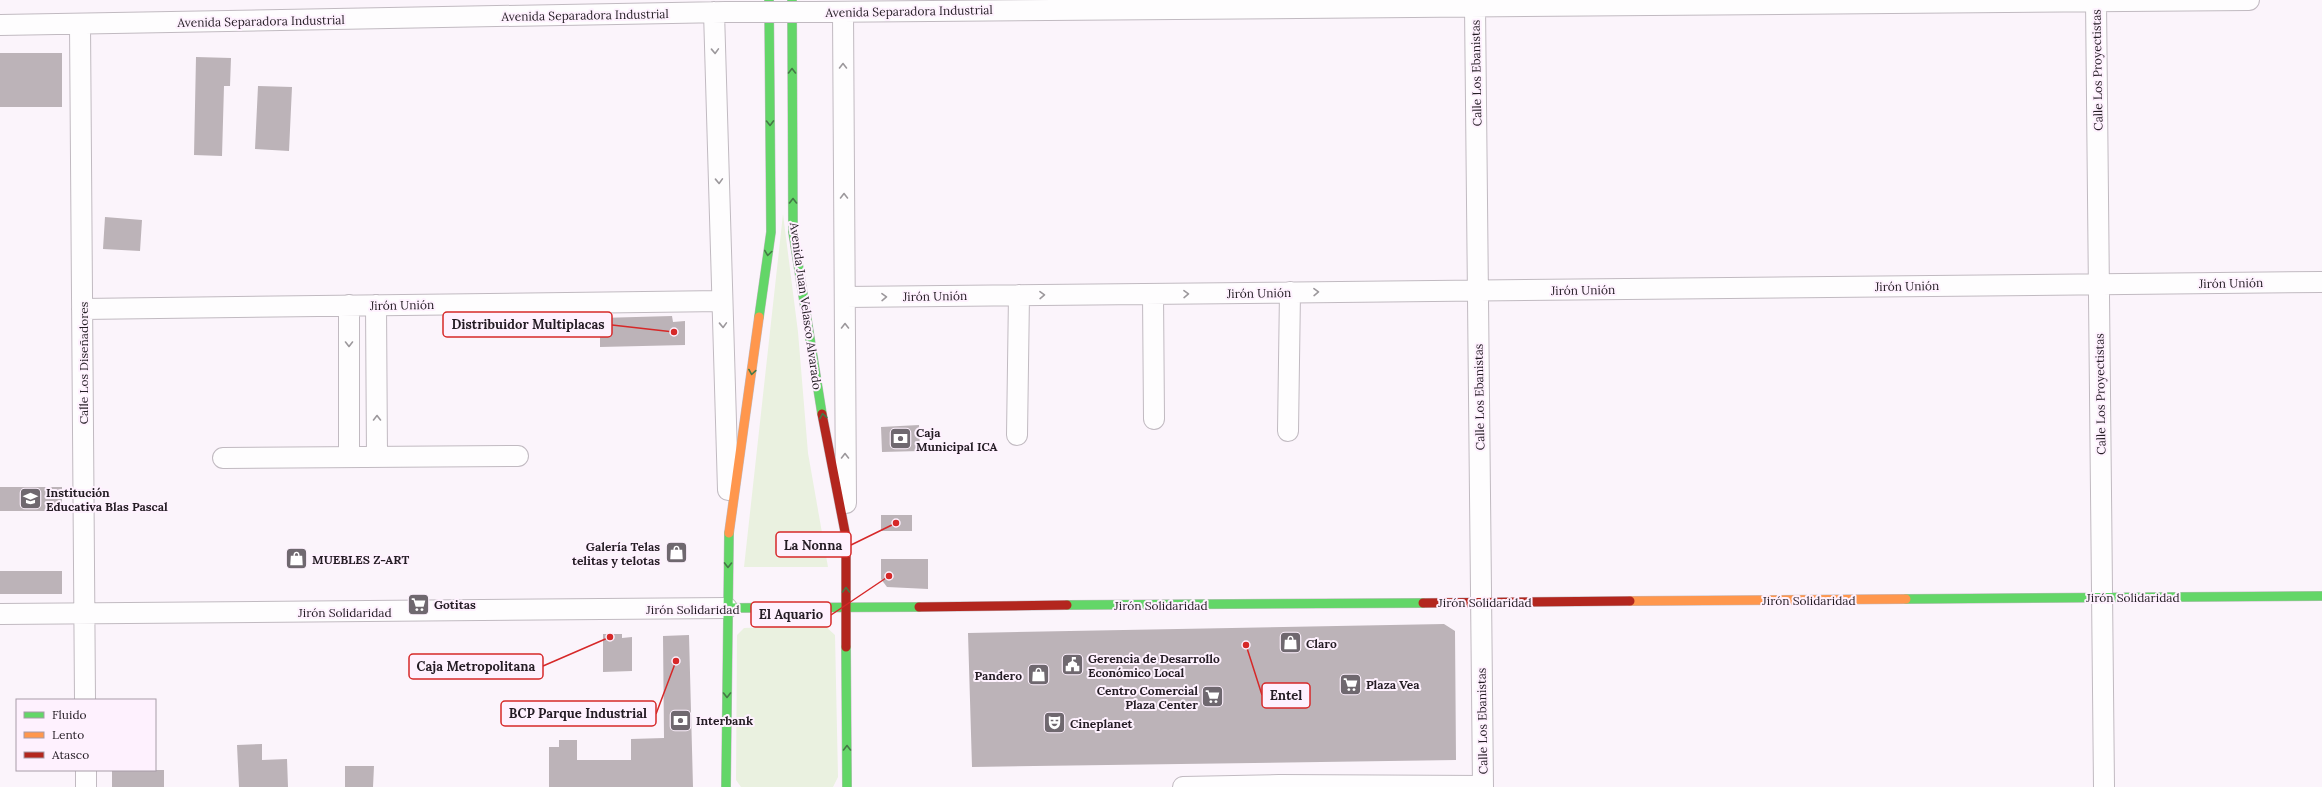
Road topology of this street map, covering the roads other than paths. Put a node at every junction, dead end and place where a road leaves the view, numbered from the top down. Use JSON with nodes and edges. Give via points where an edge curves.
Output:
{"nodes":[{"id":1,"x":768,"y":0,"type":"edge"},
{"id":2,"x":792,"y":0,"type":"edge"},
{"id":3,"x":2250,"y":0,"type":"edge"},
{"id":4,"x":2096,"y":1,"type":"junction"},
{"id":5,"x":1475,"y":6,"type":"junction"},
{"id":6,"x":720,"y":12,"type":"junction"},
{"id":7,"x":843,"y":12,"type":"junction"},
{"id":8,"x":0,"y":25,"type":"edge"},
{"id":9,"x":80,"y":25,"type":"junction"},
{"id":10,"x":2322,"y":282,"type":"edge"},
{"id":11,"x":2099,"y":284,"type":"junction"},
{"id":12,"x":1478,"y":291,"type":"junction"},
{"id":13,"x":1290,"y":292,"type":"junction"},
{"id":14,"x":1153,"y":294,"type":"junction"},
{"id":15,"x":1019,"y":296,"type":"junction"},
{"id":16,"x":845,"y":297,"type":"junction"},
{"id":17,"x":722,"y":301,"type":"junction"},
{"id":18,"x":349,"y":305,"type":"junction"},
{"id":19,"x":376,"y":305,"type":"junction"},
{"id":20,"x":82,"y":309,"type":"junction"},
{"id":21,"x":1154,"y":419,"type":"dead end"},
{"id":22,"x":1288,"y":431,"type":"dead end"},
{"id":23,"x":1017,"y":435,"type":"dead end"},
{"id":24,"x":518,"y":456,"type":"dead end"},
{"id":25,"x":350,"y":457,"type":"junction"},
{"id":26,"x":377,"y":457,"type":"junction"},
{"id":27,"x":223,"y":458,"type":"dead end"},
{"id":28,"x":729,"y":526,"type":"junction"},
{"id":29,"x":846,"y":537,"type":"junction"},
{"id":30,"x":2322,"y":596,"type":"edge"},
{"id":31,"x":2102,"y":597,"type":"junction"},
{"id":32,"x":1481,"y":602,"type":"junction"},
{"id":33,"x":728,"y":608,"type":"junction"},
{"id":34,"x":846,"y":608,"type":"junction"},
{"id":35,"x":0,"y":614,"type":"edge"},
{"id":36,"x":85,"y":614,"type":"junction"},
{"id":37,"x":86,"y":699,"type":"edge"},
{"id":38,"x":86,"y":771,"type":"edge"},
{"id":39,"x":1279,"y":786,"type":"edge"},
{"id":40,"x":1483,"y":786,"type":"edge"},
{"id":41,"x":86,"y":787,"type":"edge"},
{"id":42,"x":726,"y":787,"type":"edge"},
{"id":43,"x":847,"y":787,"type":"edge"},
{"id":44,"x":1183,"y":787,"type":"edge"},
{"id":45,"x":2104,"y":787,"type":"edge"}],
"edges":[{"from":1,"to":28,"type":"street","name":"Avenida Juan Velasco Alvarado","one_way":true,"via":[[771,232]]},
{"from":29,"to":2,"type":"street","name":"Avenida Juan Velasco Alvarado","one_way":true,"via":[[818,391],[793,232]]},
{"from":3,"to":4,"type":"street","name":"Avenida Separadora Industrial"},
{"from":4,"to":5,"type":"street","name":"Avenida Separadora Industrial"},
{"from":4,"to":11,"type":"street","name":"Calle Los Proyectistas"},
{"from":5,"to":7,"type":"street","name":"Avenida Separadora Industrial"},
{"from":5,"to":12,"type":"street","name":"Calle Los Ebanistas"},
{"from":6,"to":7,"type":"street","name":"Avenida Separadora Industrial","bridge":true},
{"from":6,"to":9,"type":"street","name":"Avenida Separadora Industrial"},
{"from":6,"to":17,"type":"street","name":"Avenida Juan Velasco Alvarado","one_way":true},
{"from":16,"to":7,"type":"street","name":"Avenida Juan Velasco Alvarado","one_way":true},
{"from":8,"to":9,"type":"street","name":"Avenida Separadora Industrial"},
{"from":9,"to":20,"type":"street","name":"Calle Los Diseñadores"},
{"from":10,"to":11,"type":"street","name":"Jirón Unión"},
{"from":11,"to":12,"type":"street","name":"Jirón Unión"},
{"from":11,"to":31,"type":"street","name":"Calle Los Proyectistas"},
{"from":13,"to":12,"type":"street","name":"Jirón Unión","one_way":true},
{"from":12,"to":32,"type":"street","name":"Calle Los Ebanistas"},
{"from":14,"to":13,"type":"street","name":"Jirón Unión","one_way":true},
{"from":13,"to":22,"type":"street"},
{"from":15,"to":14,"type":"street","name":"Jirón Unión","one_way":true},
{"from":14,"to":21,"type":"street"},
{"from":16,"to":15,"type":"street","name":"Jirón Unión","one_way":true},
{"from":15,"to":23,"type":"street"},
{"from":29,"to":16,"type":"street","name":"Avenida Juan Velasco Alvarado","one_way":true},
{"from":17,"to":19,"type":"street","name":"Jirón Unión"},
{"from":17,"to":28,"type":"street","name":"Avenida Juan Velasco Alvarado","one_way":true},
{"from":18,"to":19,"type":"street","name":"Jirón Unión"},
{"from":18,"to":20,"type":"street","name":"Jirón Unión"},
{"from":18,"to":25,"type":"street","one_way":true},
{"from":26,"to":19,"type":"street","one_way":true},
{"from":20,"to":36,"type":"street","name":"Calle Los Diseñadores"},
{"from":24,"to":26,"type":"street"},
{"from":25,"to":26,"type":"street"},
{"from":25,"to":27,"type":"street"},
{"from":28,"to":33,"type":"street","name":"Avenida Juan Velasco Alvarado","one_way":true},
{"from":34,"to":29,"type":"street","name":"Avenida Juan Velasco Alvarado","one_way":true},
{"from":30,"to":31,"type":"street","name":"Jirón Solidaridad"},
{"from":31,"to":32,"type":"street","name":"Jirón Solidaridad"},
{"from":31,"to":45,"type":"street","name":"Calle Los Proyectistas"},
{"from":32,"to":34,"type":"street","name":"Jirón Solidaridad"},
{"from":32,"to":40,"type":"street","name":"Calle Los Ebanistas"},
{"from":33,"to":34,"type":"street","name":"Jirón Solidaridad"},
{"from":33,"to":36,"type":"street","name":"Jirón Solidaridad"},
{"from":33,"to":42,"type":"street","name":"Avenida Juan Velasco Alvarado","one_way":true},
{"from":43,"to":34,"type":"street","name":"Avenida Juan Velasco Alvarado","one_way":true},
{"from":35,"to":36,"type":"street","name":"Jirón Solidaridad"},
{"from":36,"to":37,"type":"street","name":"Calle Los Diseñadores"},
{"from":38,"to":41,"type":"street"},
{"from":39,"to":40,"type":"street"},
{"from":39,"to":44,"type":"street"}]}
